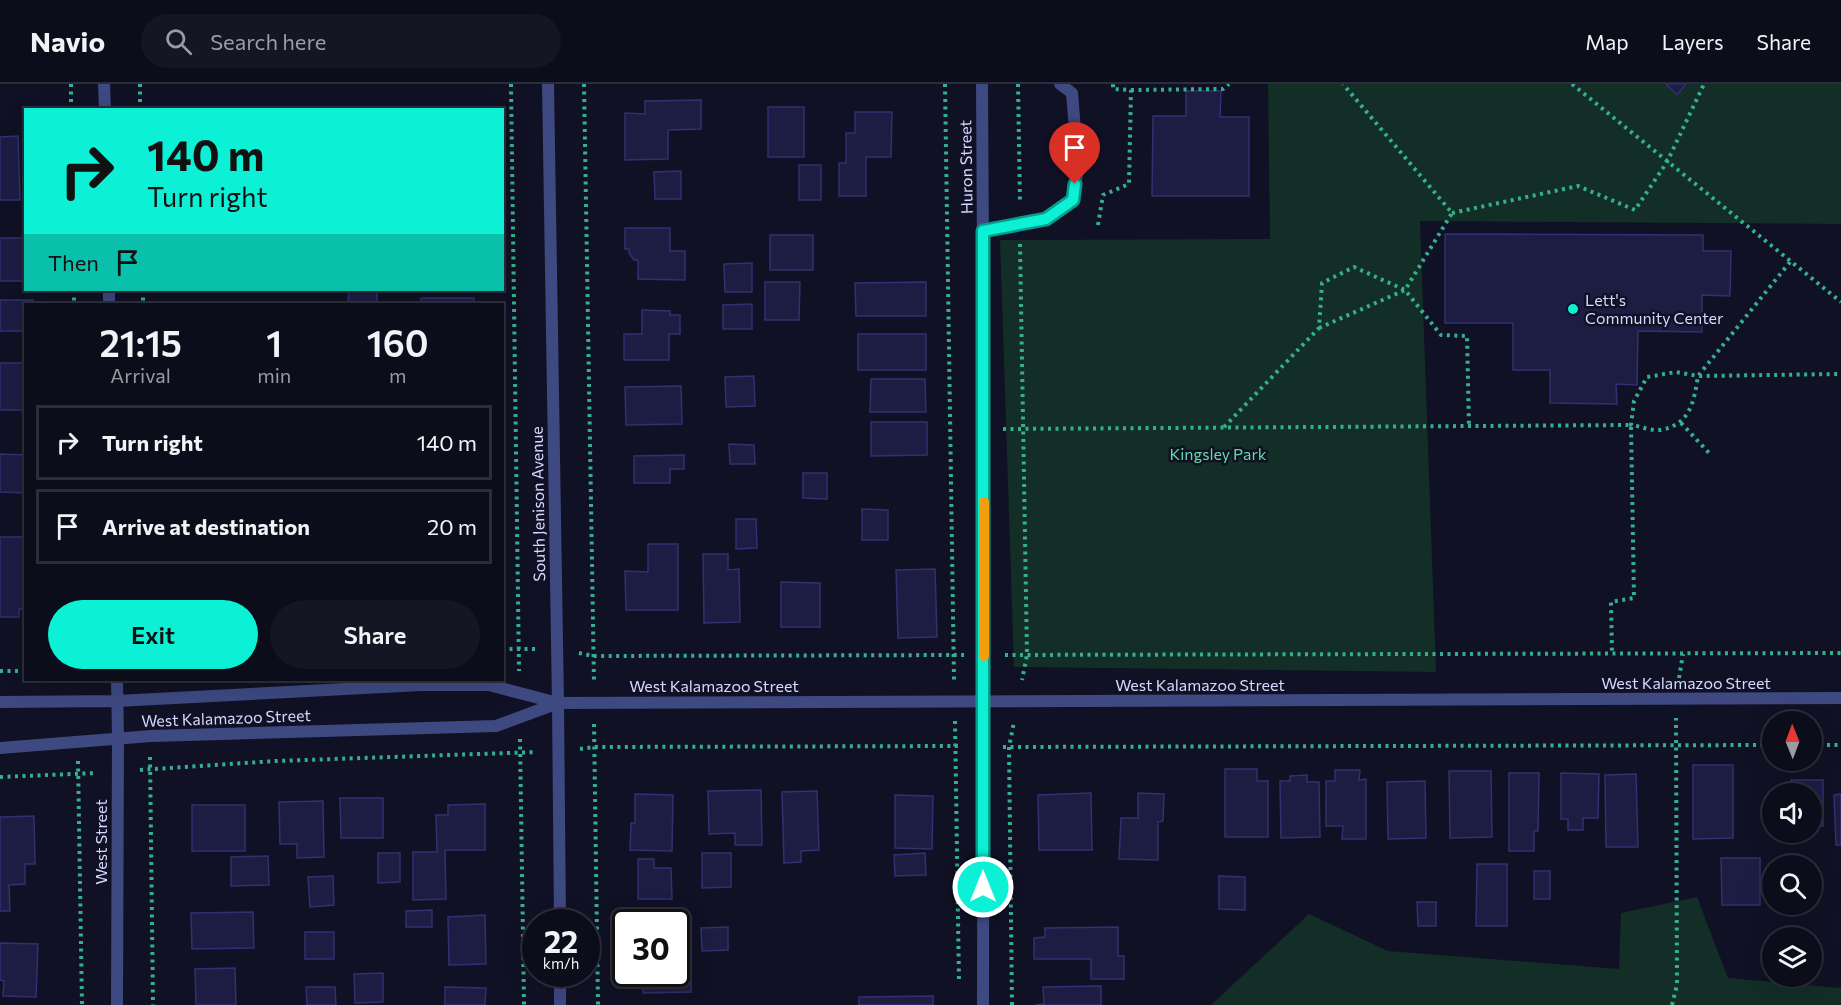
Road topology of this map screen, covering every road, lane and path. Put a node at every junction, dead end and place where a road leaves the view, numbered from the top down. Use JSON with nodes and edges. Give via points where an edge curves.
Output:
{"nodes":[{"id":1,"x":71,"y":84,"type":"edge"},
{"id":2,"x":104,"y":84,"type":"edge"},
{"id":3,"x":140,"y":84,"type":"edge"},
{"id":4,"x":511,"y":84,"type":"edge"},
{"id":5,"x":548,"y":84,"type":"edge"},
{"id":6,"x":584,"y":84,"type":"edge"},
{"id":7,"x":945,"y":84,"type":"edge"},
{"id":8,"x":981,"y":84,"type":"edge"},
{"id":9,"x":1018,"y":84,"type":"edge"},
{"id":10,"x":1060,"y":84,"type":"edge"},
{"id":11,"x":1113,"y":84,"type":"edge"},
{"id":12,"x":1229,"y":84,"type":"edge"},
{"id":13,"x":1343,"y":84,"type":"edge"},
{"id":14,"x":1572,"y":84,"type":"edge"},
{"id":15,"x":1704,"y":84,"type":"edge"},
{"id":16,"x":1131,"y":90,"type":"junction"},
{"id":17,"x":71,"y":108,"type":"edge"},
{"id":18,"x":105,"y":108,"type":"edge"},
{"id":19,"x":140,"y":108,"type":"edge"},
{"id":20,"x":1667,"y":162,"type":"junction"},
{"id":21,"x":1452,"y":213,"type":"junction"},
{"id":22,"x":1020,"y":224,"type":"junction"},
{"id":23,"x":1098,"y":225,"type":"dead end"},
{"id":24,"x":983,"y":231,"type":"junction"},
{"id":25,"x":1790,"y":262,"type":"junction"},
{"id":26,"x":1405,"y":290,"type":"junction"},
{"id":27,"x":1841,"y":302,"type":"edge"},
{"id":28,"x":1319,"y":328,"type":"junction"},
{"id":29,"x":1841,"y":374,"type":"edge"},
{"id":30,"x":1698,"y":376,"type":"junction"},
{"id":31,"x":1681,"y":423,"type":"junction"},
{"id":32,"x":1631,"y":425,"type":"junction"},
{"id":33,"x":1469,"y":426,"type":"junction"},
{"id":34,"x":1223,"y":427,"type":"junction"},
{"id":35,"x":1002,"y":429,"type":"dead end"},
{"id":36,"x":1023,"y":430,"type":"junction"},
{"id":37,"x":1712,"y":455,"type":"dead end"},
{"id":38,"x":519,"y":648,"type":"junction"},
{"id":39,"x":504,"y":649,"type":"edge"},
{"id":40,"x":557,"y":650,"type":"junction"},
{"id":41,"x":1841,"y":653,"type":"edge"},
{"id":42,"x":1612,"y":654,"type":"junction"},
{"id":43,"x":1683,"y":654,"type":"junction"},
{"id":44,"x":953,"y":655,"type":"junction"},
{"id":45,"x":984,"y":655,"type":"junction"},
{"id":46,"x":1027,"y":655,"type":"junction"},
{"id":47,"x":593,"y":656,"type":"junction"},
{"id":48,"x":24,"y":670,"type":"edge"},
{"id":49,"x":0,"y":671,"type":"edge"},
{"id":50,"x":117,"y":681,"type":"edge"},
{"id":51,"x":520,"y":693,"type":"junction"},
{"id":52,"x":1676,"y":699,"type":"junction"},
{"id":53,"x":1841,"y":699,"type":"edge"},
{"id":54,"x":117,"y":701,"type":"junction"},
{"id":55,"x":0,"y":702,"type":"edge"},
{"id":56,"x":955,"y":702,"type":"junction"},
{"id":57,"x":984,"y":702,"type":"junction"},
{"id":58,"x":1018,"y":702,"type":"junction"},
{"id":59,"x":558,"y":703,"type":"junction"},
{"id":60,"x":594,"y":703,"type":"junction"},
{"id":61,"x":520,"y":717,"type":"junction"},
{"id":62,"x":151,"y":736,"type":"junction"},
{"id":63,"x":118,"y":738,"type":"junction"},
{"id":64,"x":78,"y":741,"type":"junction"},
{"id":65,"x":1676,"y":745,"type":"junction"},
{"id":66,"x":1762,"y":745,"type":"edge"},
{"id":67,"x":1822,"y":745,"type":"edge"},
{"id":68,"x":1841,"y":745,"type":"edge"},
{"id":69,"x":984,"y":746,"type":"junction"},
{"id":70,"x":0,"y":747,"type":"edge"},
{"id":71,"x":594,"y":747,"type":"junction"},
{"id":72,"x":956,"y":747,"type":"junction"},
{"id":73,"x":1009,"y":747,"type":"junction"},
{"id":74,"x":558,"y":752,"type":"junction"},
{"id":75,"x":520,"y":753,"type":"junction"},
{"id":76,"x":150,"y":769,"type":"junction"},
{"id":77,"x":118,"y":771,"type":"junction"},
{"id":78,"x":78,"y":774,"type":"junction"},
{"id":79,"x":0,"y":777,"type":"edge"},
{"id":80,"x":560,"y":909,"type":"edge"},
{"id":81,"x":560,"y":987,"type":"edge"},
{"id":82,"x":959,"y":993,"type":"dead end"},
{"id":83,"x":82,"y":1005,"type":"edge"},
{"id":84,"x":117,"y":1005,"type":"edge"},
{"id":85,"x":153,"y":1005,"type":"edge"},
{"id":86,"x":524,"y":1005,"type":"edge"},
{"id":87,"x":560,"y":1005,"type":"edge"},
{"id":88,"x":597,"y":1005,"type":"edge"},
{"id":89,"x":983,"y":1005,"type":"edge"},
{"id":90,"x":1012,"y":1005,"type":"edge"},
{"id":91,"x":1672,"y":1005,"type":"edge"}],
"edges":[{"from":1,"to":17,"type":"path"},
{"from":2,"to":18,"type":"street"},
{"from":3,"to":19,"type":"path"},
{"from":4,"to":38,"type":"path"},
{"from":5,"to":40,"type":"street","name":"South Jenison Avenue"},
{"from":6,"to":47,"type":"path"},
{"from":7,"to":44,"type":"path"},
{"from":8,"to":24,"type":"street","name":"Huron Street"},
{"from":9,"to":22,"type":"path"},
{"from":10,"to":22,"type":"street","via":[[1072,93],[1078,168],[1073,200],[1046,219]]},
{"from":11,"to":16,"type":"path","via":[[1113,89]]},
{"from":12,"to":16,"type":"path","via":[[1223,89]]},
{"from":13,"to":21,"type":"path"},
{"from":14,"to":20,"type":"path"},
{"from":15,"to":20,"type":"path"},
{"from":16,"to":23,"type":"path","via":[[1129,184],[1103,195]]},
{"from":20,"to":21,"type":"path","via":[[1635,210],[1578,186]]},
{"from":20,"to":25,"type":"path"},
{"from":21,"to":26,"type":"path"},
{"from":22,"to":24,"type":"street"},
{"from":22,"to":36,"type":"path"},
{"from":24,"to":45,"type":"street","name":"Huron Street"},
{"from":25,"to":27,"type":"path"},
{"from":25,"to":30,"type":"path"},
{"from":26,"to":28,"type":"path"},
{"from":26,"to":28,"type":"path","via":[[1354,267],[1322,283]]},
{"from":26,"to":33,"type":"path","via":[[1441,335],[1467,336]]},
{"from":28,"to":34,"type":"path"},
{"from":29,"to":30,"type":"path"},
{"from":30,"to":31,"type":"path","via":[[1693,403]]},
{"from":30,"to":32,"type":"path","via":[[1676,372],[1647,377],[1634,401]]},
{"from":31,"to":32,"type":"path","via":[[1658,430]]},
{"from":31,"to":37,"type":"path"},
{"from":32,"to":33,"type":"path"},
{"from":32,"to":42,"type":"path","via":[[1634,598],[1611,602]]},
{"from":33,"to":34,"type":"path"},
{"from":34,"to":36,"type":"path"},
{"from":35,"to":36,"type":"path"},
{"from":36,"to":46,"type":"path"},
{"from":38,"to":39,"type":"path"},
{"from":38,"to":40,"type":"path"},
{"from":38,"to":51,"type":"path"},
{"from":40,"to":47,"type":"path"},
{"from":40,"to":59,"type":"street","name":"South Jenison Avenue"},
{"from":41,"to":43,"type":"path"},
{"from":42,"to":43,"type":"path"},
{"from":42,"to":46,"type":"path"},
{"from":43,"to":52,"type":"path"},
{"from":44,"to":45,"type":"path"},
{"from":44,"to":47,"type":"path"},
{"from":44,"to":56,"type":"path"},
{"from":45,"to":46,"type":"path"},
{"from":45,"to":57,"type":"street","name":"Huron Street"},
{"from":46,"to":58,"type":"path"},
{"from":47,"to":60,"type":"path"},
{"from":48,"to":49,"type":"path"},
{"from":50,"to":54,"type":"street","name":"West Street"},
{"from":51,"to":54,"type":"street","name":"West Kalamazoo Street","via":[[489,685],[421,685]]},
{"from":51,"to":59,"type":"street","name":"West Kalamazoo Street"},
{"from":52,"to":53,"type":"street","name":"West Kalamazoo Street"},
{"from":52,"to":58,"type":"street","name":"West Kalamazoo Street"},
{"from":52,"to":65,"type":"path"},
{"from":54,"to":55,"type":"street","name":"West Kalamazoo Street"},
{"from":54,"to":63,"type":"street","name":"West Street"},
{"from":56,"to":57,"type":"street","name":"West Kalamazoo Street"},
{"from":56,"to":60,"type":"street","name":"West Kalamazoo Street"},
{"from":56,"to":72,"type":"path"},
{"from":57,"to":58,"type":"street","name":"West Kalamazoo Street"},
{"from":57,"to":69,"type":"street","name":"Huron Street"},
{"from":58,"to":73,"type":"path"},
{"from":59,"to":60,"type":"street","name":"West Kalamazoo Street"},
{"from":59,"to":61,"type":"street","name":"West Kalamazoo Street"},
{"from":59,"to":74,"type":"street","name":"South Jenison Avenue"},
{"from":60,"to":71,"type":"path"},
{"from":61,"to":62,"type":"street","name":"West Kalamazoo Street","via":[[496,726]]},
{"from":61,"to":75,"type":"path"},
{"from":62,"to":63,"type":"street","name":"West Kalamazoo Street"},
{"from":62,"to":76,"type":"path"},
{"from":63,"to":64,"type":"street","name":"West Kalamazoo Street"},
{"from":63,"to":77,"type":"street","name":"West Street"},
{"from":64,"to":70,"type":"street","name":"West Kalamazoo Street"},
{"from":64,"to":78,"type":"path"},
{"from":65,"to":66,"type":"path"},
{"from":65,"to":73,"type":"path"},
{"from":65,"to":91,"type":"path","via":[[1677,985]]},
{"from":67,"to":68,"type":"path"},
{"from":69,"to":72,"type":"path"},
{"from":69,"to":73,"type":"path"},
{"from":69,"to":89,"type":"street","name":"Huron Street"},
{"from":71,"to":72,"type":"path"},
{"from":71,"to":74,"type":"path"},
{"from":71,"to":88,"type":"path"},
{"from":72,"to":82,"type":"path"},
{"from":73,"to":90,"type":"path"},
{"from":74,"to":75,"type":"path"},
{"from":74,"to":80,"type":"street","name":"South Jenison Avenue"},
{"from":75,"to":76,"type":"path"},
{"from":75,"to":86,"type":"path"},
{"from":76,"to":77,"type":"path"},
{"from":76,"to":85,"type":"path"},
{"from":77,"to":78,"type":"path"},
{"from":77,"to":84,"type":"street","name":"West Street"},
{"from":78,"to":79,"type":"path"},
{"from":78,"to":83,"type":"path"},
{"from":81,"to":87,"type":"street"}]}
